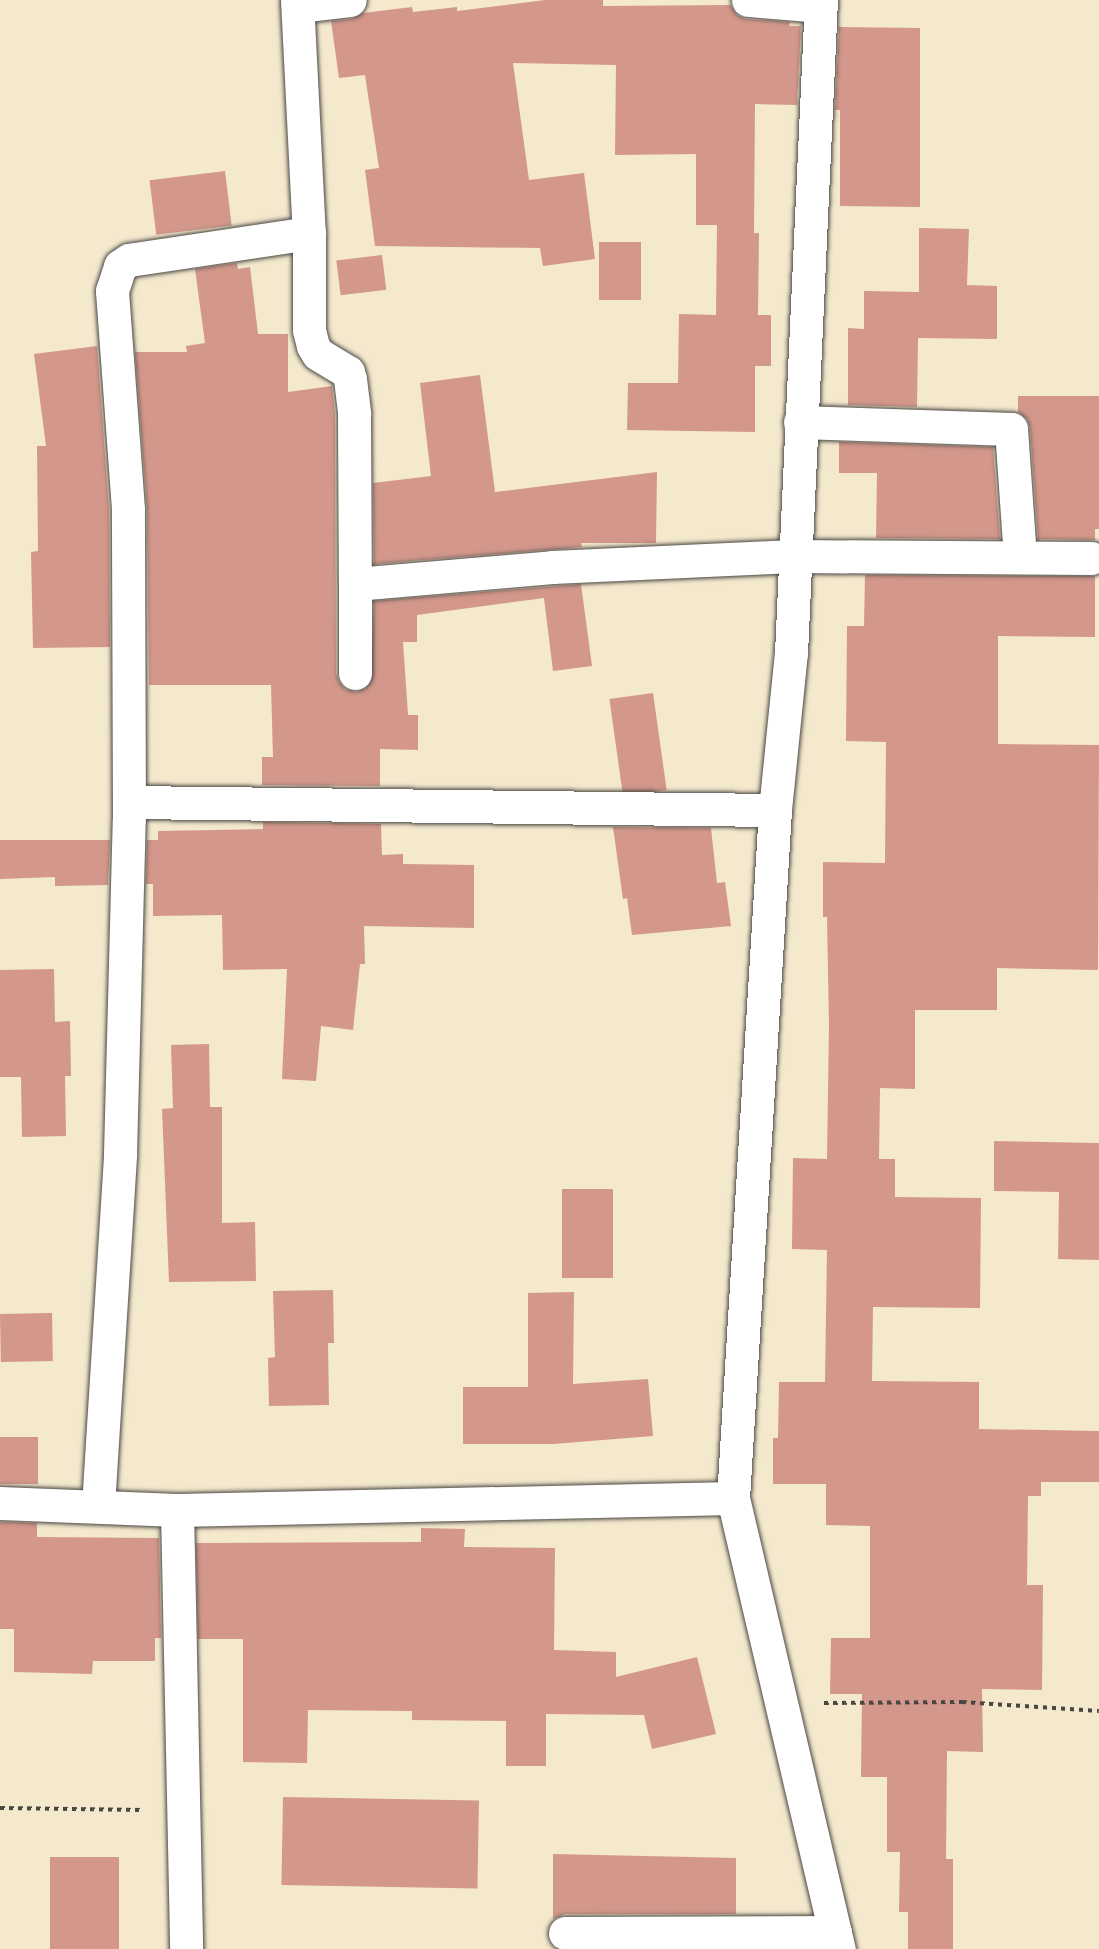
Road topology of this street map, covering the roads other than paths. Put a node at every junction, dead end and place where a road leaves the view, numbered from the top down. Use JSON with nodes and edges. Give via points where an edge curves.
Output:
{"nodes":[{"id":1,"x":350,"y":0,"type":"edge"},
{"id":2,"x":748,"y":0,"type":"edge"},
{"id":3,"x":298,"y":3,"type":"edge"},
{"id":4,"x":820,"y":3,"type":"edge"},
{"id":5,"x":309,"y":233,"type":"junction"},
{"id":6,"x":800,"y":422,"type":"junction"},
{"id":7,"x":794,"y":556,"type":"junction"},
{"id":8,"x":1020,"y":557,"type":"junction"},
{"id":9,"x":1091,"y":558,"type":"dead end"},
{"id":10,"x":356,"y":584,"type":"junction"},
{"id":11,"x":355,"y":673,"type":"dead end"},
{"id":12,"x":129,"y":802,"type":"junction"},
{"id":13,"x":775,"y":810,"type":"junction"},
{"id":14,"x":733,"y":1498,"type":"junction"},
{"id":15,"x":0,"y":1503,"type":"edge"},
{"id":16,"x":98,"y":1506,"type":"junction"},
{"id":17,"x":177,"y":1510,"type":"junction"},
{"id":18,"x":565,"y":1933,"type":"dead end"},
{"id":19,"x":837,"y":1940,"type":"edge"},
{"id":20,"x":186,"y":1949,"type":"edge"}],
"edges":[{"from":1,"to":3,"type":"street"},
{"from":2,"to":4,"type":"street"},
{"from":3,"to":5,"type":"street"},
{"from":4,"to":6,"type":"street"},
{"from":5,"to":10,"type":"street","via":[[309,330],[313,346],[327,361],[348,372],[350,379]]},
{"from":5,"to":12,"type":"street","via":[[141,257],[120,266],[116,276],[112,291],[128,509]]},
{"from":6,"to":7,"type":"street"},
{"from":6,"to":8,"type":"street","via":[[1011,429]]},
{"from":7,"to":8,"type":"street"},
{"from":7,"to":10,"type":"street","via":[[552,567]]},
{"from":7,"to":13,"type":"street","via":[[791,652]]},
{"from":8,"to":9,"type":"street"},
{"from":10,"to":11,"type":"street"},
{"from":12,"to":13,"type":"street"},
{"from":12,"to":16,"type":"street","via":[[120,1154]]},
{"from":13,"to":14,"type":"street"},
{"from":14,"to":17,"type":"street"},
{"from":14,"to":19,"type":"street"},
{"from":15,"to":16,"type":"street"},
{"from":16,"to":17,"type":"street"},
{"from":17,"to":20,"type":"street"},
{"from":18,"to":19,"type":"street"}]}
